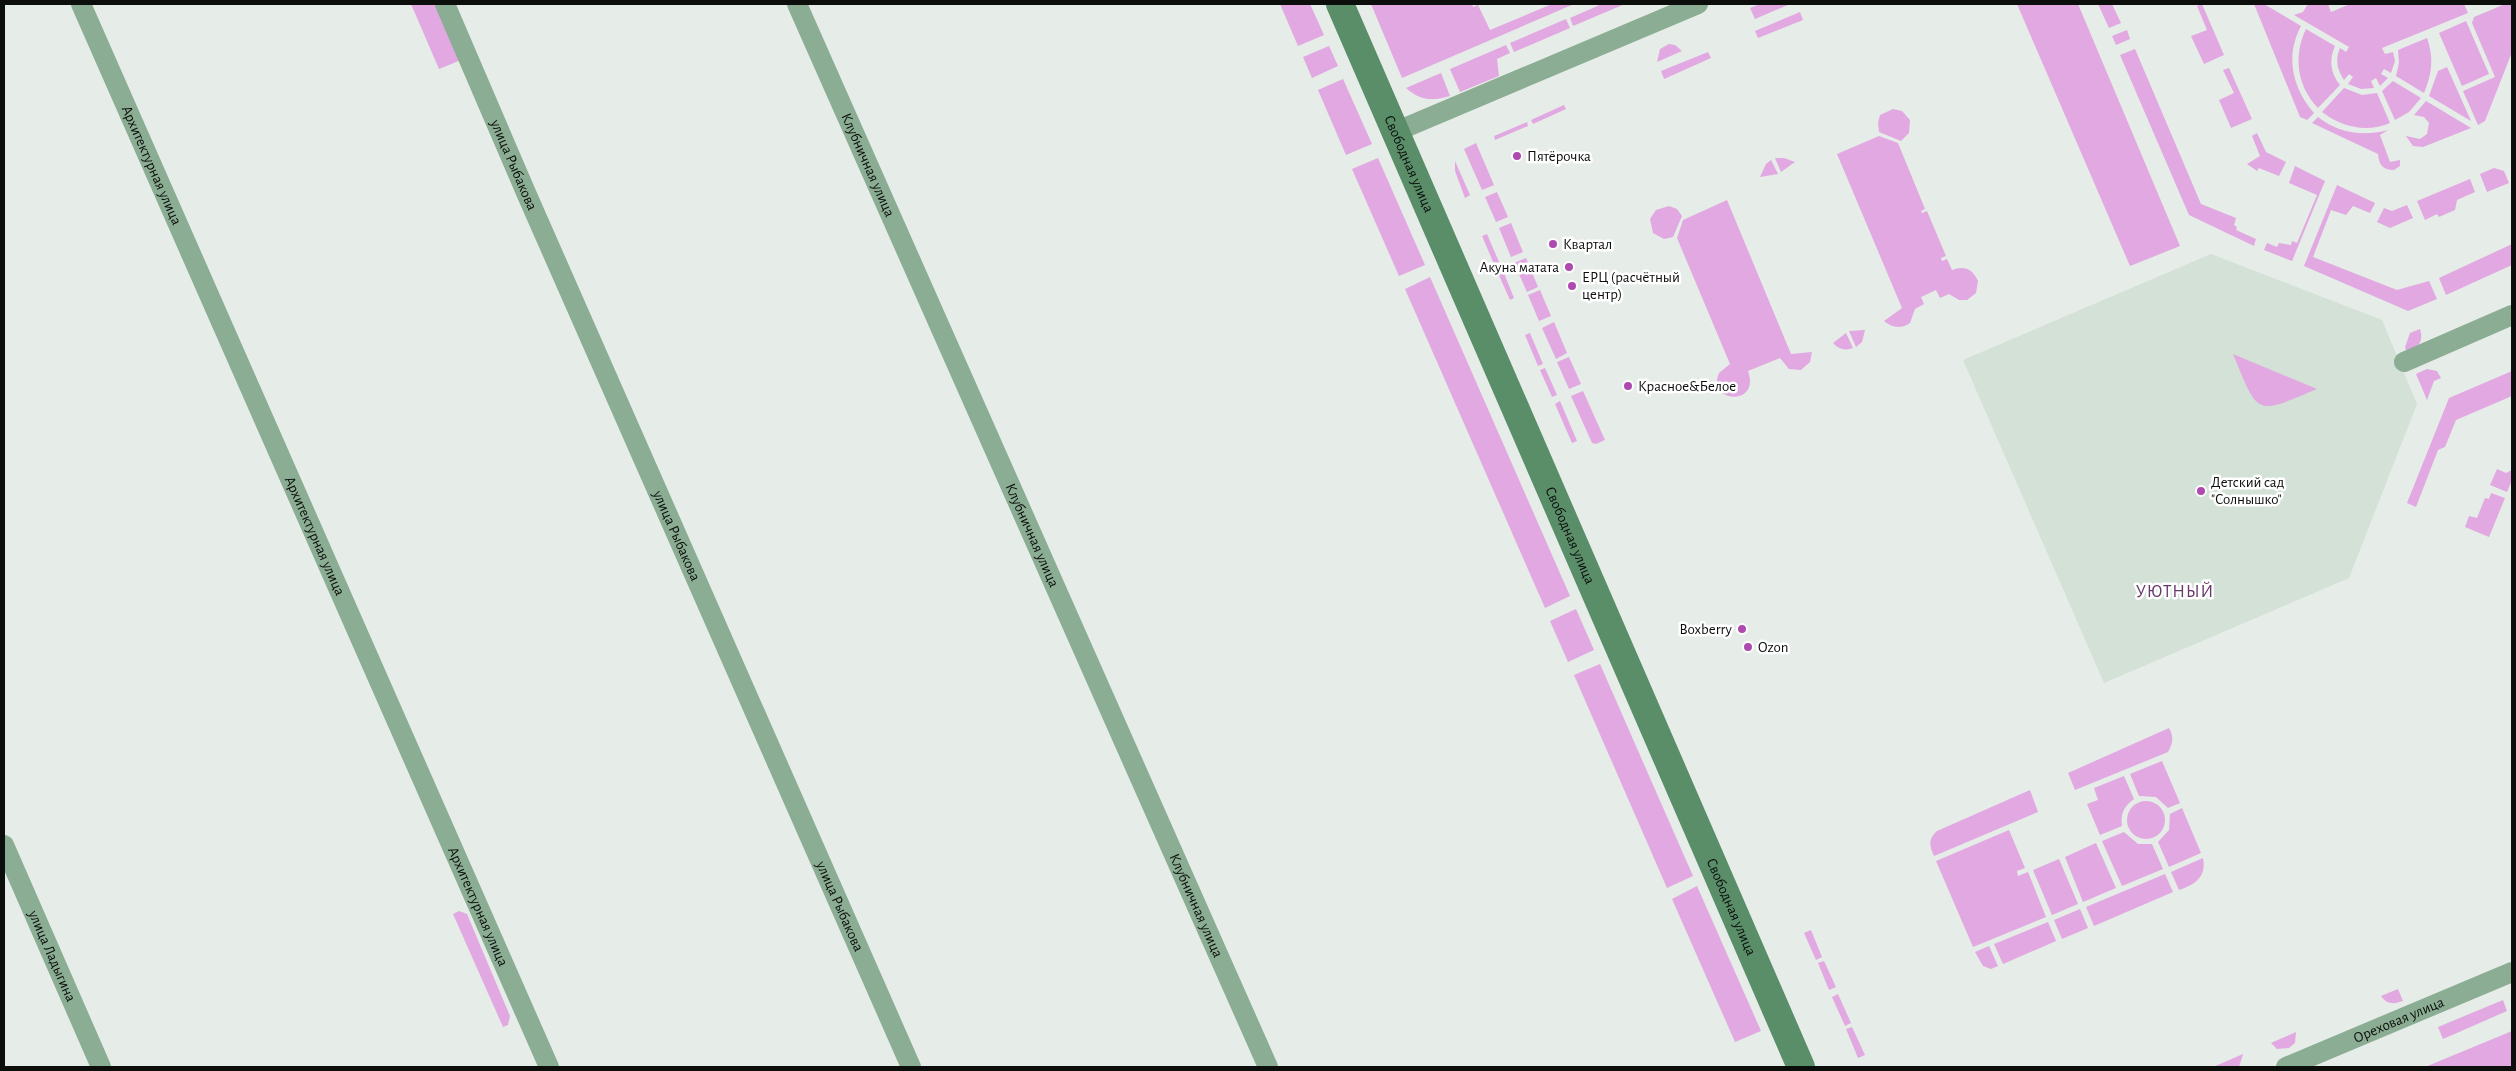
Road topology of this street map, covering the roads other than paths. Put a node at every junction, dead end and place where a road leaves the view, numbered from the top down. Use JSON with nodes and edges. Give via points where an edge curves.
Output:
{"nodes":[{"id":1,"x":81,"y":4,"type":"edge"},
{"id":2,"x":445,"y":4,"type":"edge"},
{"id":3,"x":797,"y":4,"type":"edge"},
{"id":4,"x":1340,"y":4,"type":"edge"},
{"id":5,"x":1698,"y":4,"type":"edge"},
{"id":6,"x":1396,"y":132,"type":"junction"},
{"id":7,"x":2512,"y":315,"type":"edge"},
{"id":8,"x":2404,"y":362,"type":"dead end"},
{"id":9,"x":4,"y":845,"type":"edge"},
{"id":10,"x":2512,"y":972,"type":"edge"},
{"id":11,"x":101,"y":1067,"type":"edge"},
{"id":12,"x":549,"y":1067,"type":"edge"},
{"id":13,"x":911,"y":1067,"type":"edge"},
{"id":14,"x":1268,"y":1067,"type":"edge"},
{"id":15,"x":1801,"y":1067,"type":"edge"},
{"id":16,"x":2286,"y":1067,"type":"edge"}],
"edges":[{"from":1,"to":12,"type":"street","name":"Архитектурная улица"},
{"from":2,"to":13,"type":"street","name":"улица Рыбакова"},
{"from":3,"to":14,"type":"street","name":"Клубничная улица"},
{"from":4,"to":6,"type":"main road","name":"Свободная улица"},
{"from":5,"to":6,"type":"street"},
{"from":6,"to":15,"type":"main road","name":"Свободная улица"},
{"from":7,"to":8,"type":"street"},
{"from":9,"to":11,"type":"street","name":"улица Ладыгина"},
{"from":10,"to":16,"type":"street","name":"Ореховая улица"}]}
